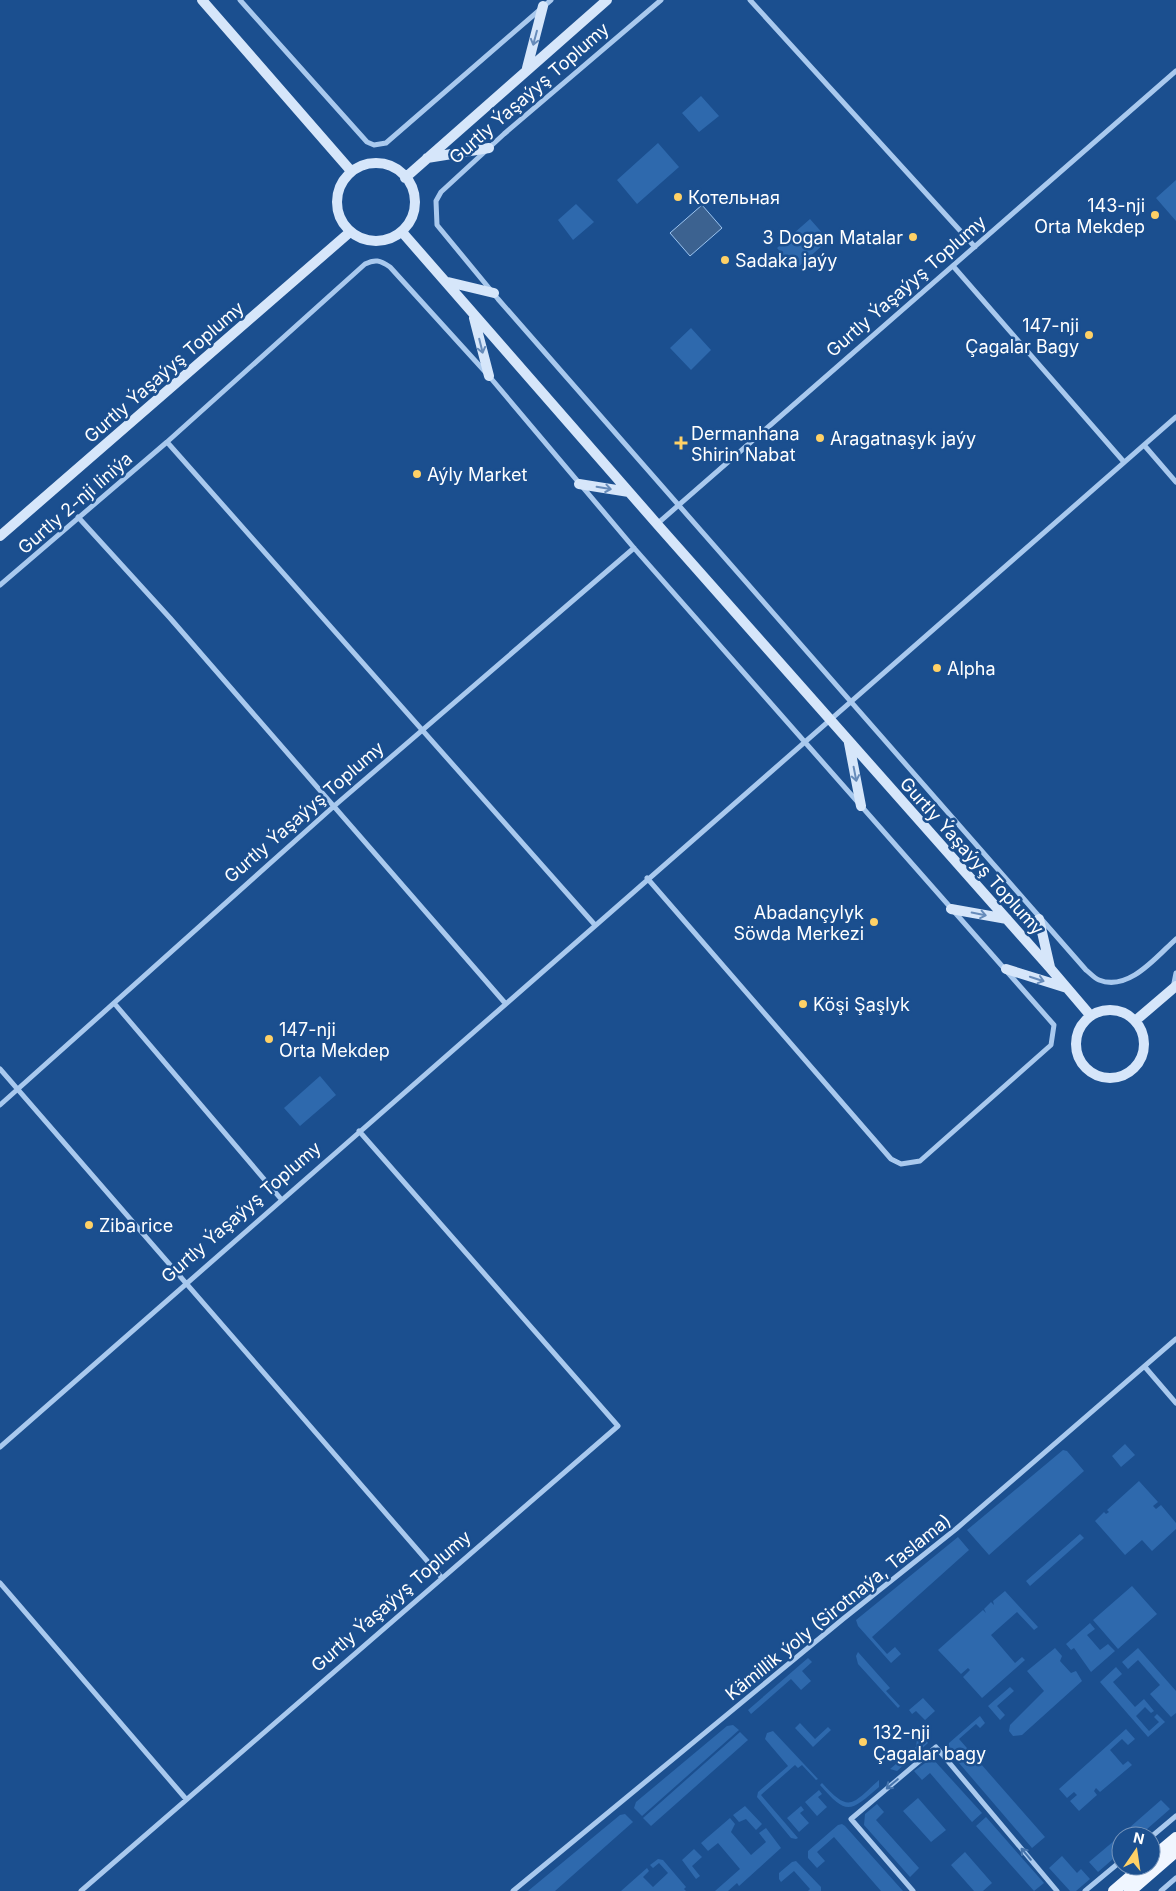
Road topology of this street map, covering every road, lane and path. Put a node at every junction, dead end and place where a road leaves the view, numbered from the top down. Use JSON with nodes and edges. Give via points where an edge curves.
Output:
{"nodes":[{"id":1,"x":202,"y":0,"type":"edge"},
{"id":2,"x":240,"y":0,"type":"edge"},
{"id":3,"x":607,"y":0,"type":"edge"},
{"id":4,"x":661,"y":0,"type":"edge"},
{"id":5,"x":750,"y":0,"type":"edge"},
{"id":6,"x":547,"y":3,"type":"edge"},
{"id":7,"x":527,"y":69,"type":"junction"},
{"id":8,"x":1176,"y":71,"type":"edge"},
{"id":9,"x":489,"y":148,"type":"junction"},
{"id":10,"x":426,"y":158,"type":"junction"},
{"id":11,"x":351,"y":171,"type":"junction"},
{"id":12,"x":405,"y":178,"type":"junction"},
{"id":13,"x":350,"y":232,"type":"junction"},
{"id":14,"x":402,"y":232,"type":"junction"},
{"id":15,"x":975,"y":247,"type":"junction"},
{"id":16,"x":953,"y":266,"type":"junction"},
{"id":17,"x":448,"y":282,"type":"junction"},
{"id":18,"x":494,"y":293,"type":"junction"},
{"id":19,"x":473,"y":315,"type":"junction"},
{"id":20,"x":489,"y":376,"type":"junction"},
{"id":21,"x":1176,"y":417,"type":"edge"},
{"id":22,"x":167,"y":442,"type":"junction"},
{"id":23,"x":1144,"y":446,"type":"junction"},
{"id":24,"x":1124,"y":462,"type":"junction"},
{"id":25,"x":1176,"y":482,"type":"edge"},
{"id":26,"x":580,"y":484,"type":"junction"},
{"id":27,"x":629,"y":492,"type":"junction"},
{"id":28,"x":679,"y":506,"type":"junction"},
{"id":29,"x":78,"y":517,"type":"junction"},
{"id":30,"x":656,"y":524,"type":"junction"},
{"id":31,"x":0,"y":536,"type":"edge"},
{"id":32,"x":634,"y":548,"type":"junction"},
{"id":33,"x":0,"y":585,"type":"edge"},
{"id":34,"x":850,"y":701,"type":"junction"},
{"id":35,"x":829,"y":720,"type":"junction"},
{"id":36,"x":422,"y":730,"type":"junction"},
{"id":37,"x":804,"y":741,"type":"junction"},
{"id":38,"x":848,"y":742,"type":"junction"},
{"id":39,"x":861,"y":806,"type":"junction"},
{"id":40,"x":333,"y":807,"type":"junction"},
{"id":41,"x":647,"y":878,"type":"junction"},
{"id":42,"x":952,"y":909,"type":"junction"},
{"id":43,"x":1007,"y":919,"type":"junction"},
{"id":44,"x":1039,"y":919,"type":"junction"},
{"id":45,"x":595,"y":925,"type":"junction"},
{"id":46,"x":1176,"y":939,"type":"edge"},
{"id":47,"x":1050,"y":968,"type":"junction"},
{"id":48,"x":1006,"y":969,"type":"junction"},
{"id":49,"x":1176,"y":973,"type":"edge"},
{"id":50,"x":1174,"y":988,"type":"edge"},
{"id":51,"x":1068,"y":989,"type":"junction"},
{"id":52,"x":505,"y":1002,"type":"junction"},
{"id":53,"x":114,"y":1003,"type":"junction"},
{"id":54,"x":1090,"y":1015,"type":"junction"},
{"id":55,"x":1135,"y":1021,"type":"junction"},
{"id":56,"x":0,"y":1069,"type":"edge"},
{"id":57,"x":17,"y":1089,"type":"junction"},
{"id":58,"x":0,"y":1105,"type":"edge"},
{"id":59,"x":359,"y":1131,"type":"junction"},
{"id":60,"x":282,"y":1199,"type":"junction"},
{"id":61,"x":186,"y":1283,"type":"junction"},
{"id":62,"x":1176,"y":1339,"type":"edge"},
{"id":63,"x":1145,"y":1368,"type":"junction"},
{"id":64,"x":1176,"y":1403,"type":"edge"},
{"id":65,"x":0,"y":1446,"type":"edge"},
{"id":66,"x":442,"y":1578,"type":"junction"},
{"id":67,"x":0,"y":1583,"type":"edge"},
{"id":68,"x":186,"y":1800,"type":"junction"},
{"id":69,"x":1176,"y":1816,"type":"edge"},
{"id":70,"x":1161,"y":1829,"type":"edge"},
{"id":71,"x":1176,"y":1838,"type":"edge"},
{"id":72,"x":1161,"y":1851,"type":"edge"},
{"id":73,"x":1176,"y":1851,"type":"edge"},
{"id":74,"x":1111,"y":1869,"type":"edge"},
{"id":75,"x":1131,"y":1876,"type":"edge"},
{"id":76,"x":1176,"y":1878,"type":"edge"},
{"id":77,"x":81,"y":1891,"type":"edge"},
{"id":78,"x":513,"y":1891,"type":"edge"},
{"id":79,"x":913,"y":1891,"type":"edge"},
{"id":80,"x":1057,"y":1891,"type":"edge"},
{"id":81,"x":1085,"y":1891,"type":"edge"},
{"id":82,"x":1114,"y":1891,"type":"edge"},
{"id":83,"x":1130,"y":1891,"type":"edge"},
{"id":84,"x":1161,"y":1891,"type":"edge"}],
"edges":[{"from":1,"to":11,"type":"street"},
{"from":2,"to":6,"type":"street","via":[[360,135],[374,145],[386,143]]},
{"from":3,"to":7,"type":"street","name":"Gurtly Ýaşaýyş Toplumy"},
{"from":4,"to":9,"type":"street","name":"Gurtly Ýaşaýyş Toplumy"},
{"from":5,"to":15,"type":"street"},
{"from":6,"to":7,"type":"street","one_way":true},
{"from":7,"to":10,"type":"street","name":"Gurtly Ýaşaýyş Toplumy"},
{"from":8,"to":15,"type":"street","name":"Gurtly Ýaşaýyş Toplumy"},
{"from":9,"to":10,"type":"street"},
{"from":9,"to":18,"type":"street","name":"Gurtly Ýaşaýyş Toplumy","via":[[441,192],[436,201],[437,225]]},
{"from":10,"to":12,"type":"street","name":"Gurtly Ýaşaýyş Toplumy"},
{"from":11,"to":12,"type":"street","via":[[365,164],[381,163],[396,168]]},
{"from":11,"to":13,"type":"street","via":[[341,183],[336,205],[340,220]]},
{"from":12,"to":14,"type":"street","via":[[414,192],[415,206],[411,220]]},
{"from":13,"to":14,"type":"street","via":[[376,242]]},
{"from":13,"to":31,"type":"street","name":"Gurtly Ýaşaýyş Toplumy"},
{"from":14,"to":17,"type":"street","name":"Gurtly Ýaşaýyş Toplumy"},
{"from":15,"to":16,"type":"street","name":"Gurtly Ýaşaýyş Toplumy"},
{"from":16,"to":24,"type":"street"},
{"from":16,"to":28,"type":"street","name":"Gurtly Ýaşaýyş Toplumy"},
{"from":17,"to":18,"type":"street"},
{"from":17,"to":19,"type":"street","name":"Gurtly Ýaşaýyş Toplumy"},
{"from":18,"to":28,"type":"street"},
{"from":19,"to":20,"type":"street","one_way":true},
{"from":19,"to":27,"type":"street","name":"Gurtly Ýaşaýyş Toplumy"},
{"from":20,"to":22,"type":"street","name":"Gurtly 2-nji liniýa","via":[[390,267],[373,260],[357,270]]},
{"from":20,"to":26,"type":"street"},
{"from":21,"to":23,"type":"street"},
{"from":22,"to":29,"type":"street","name":"Gurtly 2-nji liniýa"},
{"from":22,"to":36,"type":"street"},
{"from":23,"to":24,"type":"street"},
{"from":23,"to":25,"type":"street"},
{"from":24,"to":34,"type":"street"},
{"from":26,"to":27,"type":"street","one_way":true},
{"from":26,"to":32,"type":"street"},
{"from":27,"to":30,"type":"street","name":"Gurtly Ýaşaýyş Toplumy"},
{"from":28,"to":30,"type":"street","name":"Gurtly Ýaşaýyş Toplumy"},
{"from":28,"to":34,"type":"street"},
{"from":29,"to":33,"type":"street","name":"Gurtly 2-nji liniýa"},
{"from":29,"to":40,"type":"street"},
{"from":30,"to":35,"type":"street","name":"Gurtly Ýaşaýyş Toplumy"},
{"from":32,"to":36,"type":"street","name":"Gurtly Ýaşaýyş Toplumy"},
{"from":32,"to":37,"type":"street"},
{"from":34,"to":35,"type":"street"},
{"from":34,"to":44,"type":"street"},
{"from":35,"to":37,"type":"street","name":"Gurtly Ýaşaýyş Toplumy"},
{"from":35,"to":38,"type":"street","name":"Gurtly Ýaşaýyş Toplumy"},
{"from":36,"to":40,"type":"street","name":"Gurtly Ýaşaýyş Toplumy"},
{"from":36,"to":45,"type":"street"},
{"from":37,"to":39,"type":"street"},
{"from":37,"to":41,"type":"street","name":"Gurtly Ýaşaýyş Toplumy"},
{"from":38,"to":39,"type":"street","one_way":true},
{"from":38,"to":43,"type":"street","name":"Gurtly Ýaşaýyş Toplumy"},
{"from":39,"to":42,"type":"street"},
{"from":40,"to":52,"type":"street"},
{"from":40,"to":53,"type":"street","name":"Gurtly Ýaşaýyş Toplumy"},
{"from":41,"to":45,"type":"street","name":"Gurtly Ýaşaýyş Toplumy"},
{"from":41,"to":48,"type":"street","via":[[891,1159],[901,1164],[920,1161],[1051,1045],[1054,1025]]},
{"from":42,"to":43,"type":"street","one_way":true},
{"from":42,"to":48,"type":"street"},
{"from":43,"to":47,"type":"street","name":"Gurtly Ýaşaýyş Toplumy"},
{"from":44,"to":46,"type":"street","via":[[1099,980],[1116,982],[1136,974]]},
{"from":44,"to":47,"type":"street"},
{"from":45,"to":52,"type":"street","name":"Gurtly Ýaşaýyş Toplumy"},
{"from":47,"to":51,"type":"street","name":"Gurtly Ýaşaýyş Toplumy"},
{"from":48,"to":51,"type":"street","one_way":true},
{"from":49,"to":50,"type":"street"},
{"from":50,"to":55,"type":"street"},
{"from":51,"to":54,"type":"street","name":"Gurtly Ýaşaýyş Toplumy"},
{"from":52,"to":59,"type":"street","name":"Gurtly Ýaşaýyş Toplumy"},
{"from":53,"to":57,"type":"street","name":"Gurtly Ýaşaýyş Toplumy"},
{"from":53,"to":60,"type":"street"},
{"from":54,"to":55,"type":"street","via":[[1112,1009]]},
{"from":54,"to":55,"type":"street","via":[[1077,1032],[1076,1052],[1088,1071],[1110,1078],[1122,1076],[1140,1061],[1144,1038]]},
{"from":56,"to":57,"type":"street"},
{"from":57,"to":58,"type":"street","name":"Gurtly Ýaşaýyş Toplumy"},
{"from":57,"to":61,"type":"street"},
{"from":59,"to":60,"type":"street","name":"Gurtly Ýaşaýyş Toplumy"},
{"from":59,"to":66,"type":"street","name":"Gurtly Ýaşaýyş Toplumy","via":[[618,1426]]},
{"from":60,"to":61,"type":"street","name":"Gurtly Ýaşaýyş Toplumy"},
{"from":61,"to":65,"type":"street","name":"Gurtly Ýaşaýyş Toplumy"},
{"from":61,"to":66,"type":"street"},
{"from":62,"to":63,"type":"street","name":"Kämillik ýoly (Sirotnaýa, Taslama)"},
{"from":63,"to":64,"type":"street"},
{"from":63,"to":78,"type":"street","name":"Kämillik ýoly (Sirotnaýa, Taslama)","via":[[956,1529]]},
{"from":66,"to":68,"type":"street","name":"Gurtly Ýaşaýyş Toplumy"},
{"from":67,"to":68,"type":"street"},
{"from":68,"to":77,"type":"street","name":"Gurtly Ýaşaýyş Toplumy"},
{"from":69,"to":70,"type":"street"},
{"from":71,"to":72,"type":"main road"},
{"from":73,"to":83,"type":"main road"},
{"from":74,"to":81,"type":"street"},
{"from":75,"to":82,"type":"main road"},
{"from":76,"to":84,"type":"street"},
{"from":80,"to":79,"type":"street","one_way":true,"via":[[936,1747],[851,1818]]}]}
